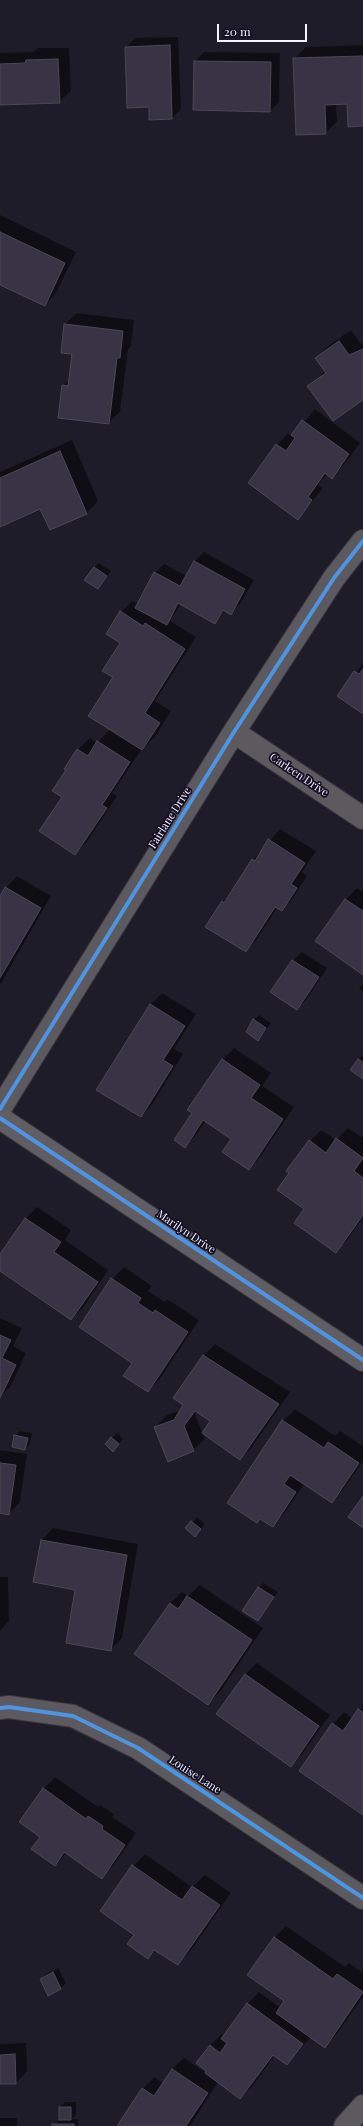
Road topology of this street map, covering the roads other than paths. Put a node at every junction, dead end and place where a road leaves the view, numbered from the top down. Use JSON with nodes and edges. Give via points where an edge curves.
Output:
{"nodes":[{"id":1,"x":363,"y":541,"type":"edge"},
{"id":2,"x":234,"y":732,"type":"junction"},
{"id":3,"x":363,"y":818,"type":"edge"},
{"id":4,"x":0,"y":1109,"type":"edge"},
{"id":5,"x":0,"y":1118,"type":"edge"},
{"id":6,"x":363,"y":1360,"type":"edge"},
{"id":7,"x":0,"y":1708,"type":"edge"},
{"id":8,"x":363,"y":1898,"type":"edge"},
{"id":9,"x":363,"y":2106,"type":"edge"},
{"id":10,"x":345,"y":2126,"type":"edge"}],
"edges":[{"from":1,"to":2,"type":"street","name":"Fairlane Drive","via":[[334,578]]},
{"from":2,"to":3,"type":"street","name":"Carleen Drive"},
{"from":2,"to":4,"type":"street","name":"Fairlane Drive"},
{"from":5,"to":6,"type":"street","name":"Marilyn Drive"},
{"from":7,"to":8,"type":"street","name":"Louise Lane","via":[[73,1716],[138,1748]]},
{"from":9,"to":10,"type":"street"}]}
